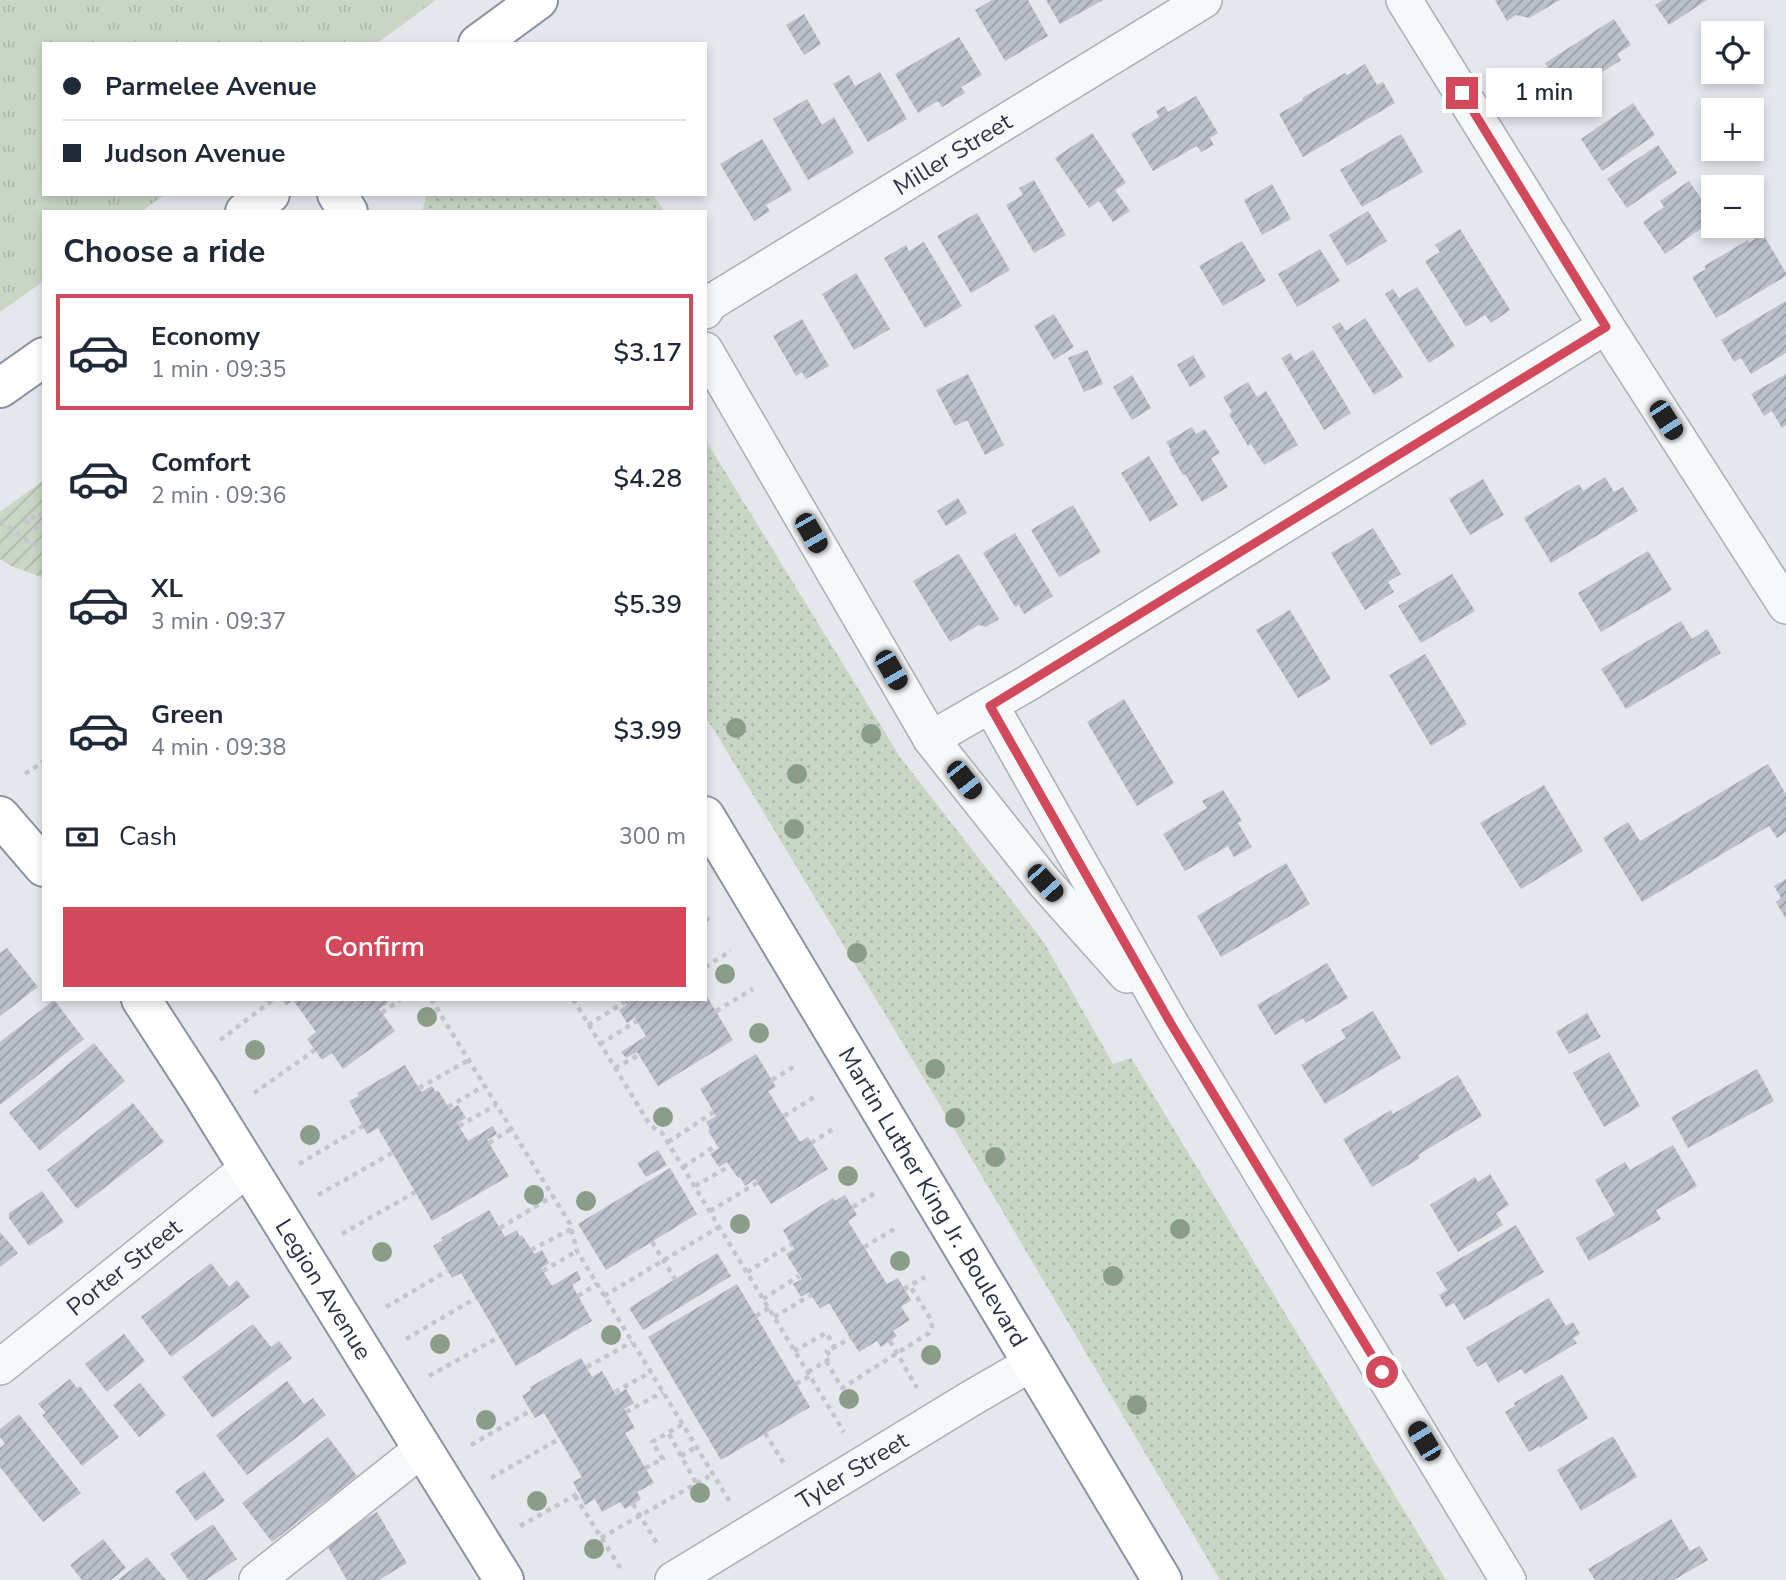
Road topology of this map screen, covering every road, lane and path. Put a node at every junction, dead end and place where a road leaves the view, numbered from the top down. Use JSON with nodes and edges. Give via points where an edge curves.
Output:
{"nodes":[{"id":1,"x":538,"y":0,"type":"edge"},
{"id":2,"x":1204,"y":0,"type":"edge"},
{"id":3,"x":1404,"y":0,"type":"edge"},
{"id":4,"x":481,"y":42,"type":"edge"},
{"id":5,"x":267,"y":196,"type":"edge"},
{"id":6,"x":248,"y":210,"type":"edge"},
{"id":7,"x":707,"y":308,"type":"edge"},
{"id":8,"x":1606,"y":327,"type":"junction"},
{"id":9,"x":707,"y":353,"type":"edge"},
{"id":10,"x":42,"y":358,"type":"edge"},
{"id":11,"x":0,"y":388,"type":"edge"},
{"id":12,"x":42,"y":514,"type":"edge"},
{"id":13,"x":0,"y":521,"type":"edge"},
{"id":14,"x":42,"y":532,"type":"edge"},
{"id":15,"x":42,"y":547,"type":"edge"},
{"id":16,"x":1786,"y":606,"type":"edge"},
{"id":17,"x":990,"y":706,"type":"junction"},
{"id":18,"x":931,"y":739,"type":"junction"},
{"id":19,"x":42,"y":762,"type":"edge"},
{"id":20,"x":25,"y":774,"type":"dead end"},
{"id":21,"x":0,"y":816,"type":"edge"},
{"id":22,"x":707,"y":819,"type":"edge"},
{"id":23,"x":42,"y":865,"type":"edge"},
{"id":24,"x":711,"y":917,"type":"dead end"},
{"id":25,"x":707,"y":920,"type":"edge"},
{"id":26,"x":732,"y":951,"type":"dead end"},
{"id":27,"x":707,"y":966,"type":"edge"},
{"id":28,"x":753,"y":989,"type":"dead end"},
{"id":29,"x":142,"y":1001,"type":"edge"},
{"id":30,"x":271,"y":1001,"type":"edge"},
{"id":31,"x":398,"y":1001,"type":"edge"},
{"id":32,"x":432,"y":1001,"type":"edge"},
{"id":33,"x":574,"y":1001,"type":"edge"},
{"id":34,"x":625,"y":1002,"type":"dead end"},
{"id":35,"x":716,"y":1011,"type":"dead end"},
{"id":36,"x":382,"y":1013,"type":"dead end"},
{"id":37,"x":637,"y":1021,"type":"dead end"},
{"id":38,"x":1171,"y":1024,"type":"junction"},
{"id":39,"x":589,"y":1025,"type":"junction"},
{"id":40,"x":220,"y":1040,"type":"dead end"},
{"id":41,"x":600,"y":1044,"type":"junction"},
{"id":42,"x":315,"y":1049,"type":"dead end"},
{"id":43,"x":639,"y":1055,"type":"dead end"},
{"id":44,"x":468,"y":1060,"type":"junction"},
{"id":45,"x":797,"y":1065,"type":"dead end"},
{"id":46,"x":615,"y":1068,"type":"junction"},
{"id":47,"x":772,"y":1080,"type":"dead end"},
{"id":48,"x":484,"y":1086,"type":"junction"},
{"id":49,"x":419,"y":1088,"type":"dead end"},
{"id":50,"x":254,"y":1093,"type":"dead end"},
{"id":51,"x":816,"y":1096,"type":"dead end"},
{"id":52,"x":496,"y":1105,"type":"junction"},
{"id":53,"x":448,"y":1107,"type":"dead end"},
{"id":54,"x":713,"y":1112,"type":"dead end"},
{"id":55,"x":784,"y":1116,"type":"dead end"},
{"id":56,"x":363,"y":1126,"type":"dead end"},
{"id":57,"x":459,"y":1126,"type":"dead end"},
{"id":58,"x":835,"y":1128,"type":"dead end"},
{"id":59,"x":511,"y":1129,"type":"junction"},
{"id":60,"x":668,"y":1142,"type":"junction"},
{"id":61,"x":489,"y":1143,"type":"dead end"},
{"id":62,"x":811,"y":1143,"type":"dead end"},
{"id":63,"x":717,"y":1145,"type":"dead end"},
{"id":64,"x":392,"y":1153,"type":"dead end"},
{"id":65,"x":299,"y":1164,"type":"dead end"},
{"id":66,"x":730,"y":1166,"type":"dead end"},
{"id":67,"x":683,"y":1167,"type":"junction"},
{"id":68,"x":247,"y":1168,"type":"junction"},
{"id":69,"x":757,"y":1183,"type":"dead end"},
{"id":70,"x":695,"y":1186,"type":"junction"},
{"id":71,"x":415,"y":1192,"type":"dead end"},
{"id":72,"x":875,"y":1193,"type":"dead end"},
{"id":73,"x":318,"y":1195,"type":"dead end"},
{"id":74,"x":553,"y":1196,"type":"junction"},
{"id":75,"x":853,"y":1207,"type":"dead end"},
{"id":76,"x":710,"y":1211,"type":"junction"},
{"id":77,"x":719,"y":1227,"type":"junction"},
{"id":78,"x":500,"y":1228,"type":"dead end"},
{"id":79,"x":896,"y":1228,"type":"dead end"},
{"id":80,"x":571,"y":1229,"type":"junction"},
{"id":81,"x":342,"y":1234,"type":"dead end"},
{"id":82,"x":652,"y":1242,"type":"dead end"},
{"id":83,"x":792,"y":1244,"type":"dead end"},
{"id":84,"x":864,"y":1247,"type":"dead end"},
{"id":85,"x":531,"y":1250,"type":"dead end"},
{"id":86,"x":578,"y":1251,"type":"junction"},
{"id":87,"x":663,"y":1261,"type":"junction"},
{"id":88,"x":447,"y":1271,"type":"dead end"},
{"id":89,"x":544,"y":1271,"type":"dead end"},
{"id":90,"x":747,"y":1272,"type":"junction"},
{"id":91,"x":799,"y":1276,"type":"dead end"},
{"id":92,"x":925,"y":1276,"type":"dead end"},
{"id":93,"x":675,"y":1279,"type":"dead end"},
{"id":94,"x":597,"y":1284,"type":"junction"},
{"id":95,"x":811,"y":1295,"type":"dead end"},
{"id":96,"x":578,"y":1296,"type":"dead end"},
{"id":97,"x":604,"y":1296,"type":"junction"},
{"id":98,"x":476,"y":1298,"type":"dead end"},
{"id":99,"x":763,"y":1299,"type":"junction"},
{"id":100,"x":386,"y":1307,"type":"dead end"},
{"id":101,"x":769,"y":1308,"type":"junction"},
{"id":102,"x":756,"y":1316,"type":"dead end"},
{"id":103,"x":774,"y":1317,"type":"junction"},
{"id":104,"x":499,"y":1337,"type":"dead end"},
{"id":105,"x":851,"y":1338,"type":"dead end"},
{"id":106,"x":406,"y":1339,"type":"dead end"},
{"id":107,"x":632,"y":1342,"type":"junction"},
{"id":108,"x":890,"y":1342,"type":"dead end"},
{"id":109,"x":835,"y":1347,"type":"junction"},
{"id":110,"x":794,"y":1351,"type":"junction"},
{"id":111,"x":897,"y":1353,"type":"junction"},
{"id":112,"x":826,"y":1361,"type":"junction"},
{"id":113,"x":1032,"y":1363,"type":"junction"},
{"id":114,"x":0,"y":1367,"type":"edge"},
{"id":115,"x":587,"y":1367,"type":"dead end"},
{"id":116,"x":651,"y":1372,"type":"junction"},
{"id":117,"x":809,"y":1374,"type":"junction"},
{"id":118,"x":429,"y":1376,"type":"dead end"},
{"id":119,"x":796,"y":1384,"type":"dead end"},
{"id":120,"x":917,"y":1388,"type":"dead end"},
{"id":121,"x":615,"y":1392,"type":"dead end"},
{"id":122,"x":663,"y":1392,"type":"junction"},
{"id":123,"x":530,"y":1411,"type":"dead end"},
{"id":124,"x":626,"y":1412,"type":"dead end"},
{"id":125,"x":683,"y":1424,"type":"junction"},
{"id":126,"x":765,"y":1433,"type":"dead end"},
{"id":127,"x":845,"y":1433,"type":"dead end"},
{"id":128,"x":669,"y":1434,"type":"junction"},
{"id":129,"x":559,"y":1439,"type":"dead end"},
{"id":130,"x":471,"y":1445,"type":"dead end"},
{"id":131,"x":696,"y":1447,"type":"junction"},
{"id":132,"x":422,"y":1449,"type":"junction"},
{"id":133,"x":681,"y":1456,"type":"junction"},
{"id":134,"x":645,"y":1468,"type":"dead end"},
{"id":135,"x":786,"y":1468,"type":"dead end"},
{"id":136,"x":713,"y":1474,"type":"junction"},
{"id":137,"x":491,"y":1478,"type":"dead end"},
{"id":138,"x":696,"y":1483,"type":"junction"},
{"id":139,"x":730,"y":1502,"type":"dead end"},
{"id":140,"x":633,"y":1504,"type":"dead end"},
{"id":141,"x":640,"y":1516,"type":"junction"},
{"id":142,"x":520,"y":1526,"type":"dead end"},
{"id":143,"x":601,"y":1538,"type":"junction"},
{"id":144,"x":659,"y":1546,"type":"dead end"},
{"id":145,"x":621,"y":1569,"type":"dead end"},
{"id":146,"x":257,"y":1580,"type":"edge"},
{"id":147,"x":504,"y":1580,"type":"edge"},
{"id":148,"x":673,"y":1580,"type":"edge"},
{"id":149,"x":1162,"y":1580,"type":"edge"},
{"id":150,"x":1508,"y":1580,"type":"edge"}],
"edges":[{"from":1,"to":4,"type":"highway"},
{"from":2,"to":7,"type":"street","name":"Miller Street"},
{"from":3,"to":8,"type":"street"},
{"from":5,"to":6,"type":"highway"},
{"from":8,"to":16,"type":"street"},
{"from":8,"to":17,"type":"street"},
{"from":9,"to":18,"type":"street"},
{"from":10,"to":11,"type":"highway"},
{"from":12,"to":14,"type":"path","via":[[26,521]]},
{"from":13,"to":15,"type":"path"},
{"from":17,"to":18,"type":"street"},
{"from":17,"to":38,"type":"street"},
{"from":18,"to":38,"type":"street","via":[[1045,883]]},
{"from":19,"to":20,"type":"path"},
{"from":21,"to":23,"type":"highway"},
{"from":22,"to":113,"type":"highway","name":"Martin Luther King Jr. Boulevard"},
{"from":24,"to":25,"type":"path"},
{"from":26,"to":27,"type":"path"},
{"from":28,"to":35,"type":"path"},
{"from":29,"to":68,"type":"highway","name":"Legion Avenue"},
{"from":30,"to":40,"type":"path"},
{"from":31,"to":36,"type":"path"},
{"from":32,"to":44,"type":"path"},
{"from":33,"to":39,"type":"path"},
{"from":34,"to":39,"type":"path"},
{"from":37,"to":41,"type":"path"},
{"from":38,"to":150,"type":"street"},
{"from":39,"to":41,"type":"path"},
{"from":41,"to":46,"type":"path"},
{"from":42,"to":50,"type":"path"},
{"from":43,"to":46,"type":"path"},
{"from":44,"to":48,"type":"path"},
{"from":44,"to":49,"type":"path"},
{"from":45,"to":47,"type":"path"},
{"from":46,"to":60,"type":"path","via":[[650,1125]]},
{"from":48,"to":52,"type":"path"},
{"from":48,"to":53,"type":"path"},
{"from":51,"to":55,"type":"path"},
{"from":52,"to":57,"type":"path"},
{"from":52,"to":59,"type":"path"},
{"from":54,"to":60,"type":"path"},
{"from":56,"to":65,"type":"path"},
{"from":58,"to":62,"type":"path"},
{"from":59,"to":61,"type":"path"},
{"from":59,"to":74,"type":"path"},
{"from":60,"to":67,"type":"path"},
{"from":63,"to":67,"type":"path"},
{"from":64,"to":73,"type":"path"},
{"from":66,"to":70,"type":"path"},
{"from":67,"to":70,"type":"path"},
{"from":68,"to":114,"type":"street","name":"Porter Street"},
{"from":68,"to":132,"type":"highway","name":"Legion Avenue"},
{"from":69,"to":76,"type":"path"},
{"from":70,"to":76,"type":"path"},
{"from":71,"to":81,"type":"path"},
{"from":72,"to":75,"type":"path"},
{"from":74,"to":78,"type":"path"},
{"from":74,"to":80,"type":"path"},
{"from":76,"to":77,"type":"path"},
{"from":77,"to":87,"type":"path"},
{"from":77,"to":90,"type":"path"},
{"from":79,"to":84,"type":"path"},
{"from":80,"to":85,"type":"path"},
{"from":80,"to":86,"type":"path"},
{"from":82,"to":87,"type":"path"},
{"from":83,"to":90,"type":"path"},
{"from":86,"to":89,"type":"path"},
{"from":86,"to":94,"type":"path"},
{"from":87,"to":93,"type":"path"},
{"from":87,"to":97,"type":"path"},
{"from":88,"to":100,"type":"path"},
{"from":90,"to":99,"type":"path"},
{"from":91,"to":99,"type":"path"},
{"from":92,"to":111,"type":"path","via":[[907,1288],[932,1326],[929,1333]]},
{"from":94,"to":96,"type":"path"},
{"from":94,"to":97,"type":"path"},
{"from":95,"to":103,"type":"path"},
{"from":97,"to":107,"type":"path"},
{"from":98,"to":106,"type":"path"},
{"from":99,"to":101,"type":"path"},
{"from":101,"to":102,"type":"path"},
{"from":101,"to":103,"type":"path"},
{"from":103,"to":110,"type":"path"},
{"from":104,"to":118,"type":"path"},
{"from":105,"to":109,"type":"path"},
{"from":107,"to":115,"type":"path"},
{"from":107,"to":116,"type":"path"},
{"from":108,"to":111,"type":"path"},
{"from":109,"to":110,"type":"path","via":[[826,1333]]},
{"from":109,"to":112,"type":"path","via":[[827,1351],[831,1358]]},
{"from":110,"to":117,"type":"path"},
{"from":111,"to":112,"type":"path","via":[[842,1388]]},
{"from":111,"to":120,"type":"path"},
{"from":112,"to":117,"type":"path"},
{"from":113,"to":148,"type":"street","name":"Tyler Street"},
{"from":113,"to":149,"type":"highway","name":"Martin Luther King Jr. Boulevard"},
{"from":116,"to":121,"type":"path"},
{"from":116,"to":122,"type":"path"},
{"from":117,"to":119,"type":"path"},
{"from":117,"to":127,"type":"path"},
{"from":122,"to":124,"type":"path"},
{"from":122,"to":125,"type":"path"},
{"from":123,"to":130,"type":"path"},
{"from":125,"to":128,"type":"path"},
{"from":125,"to":131,"type":"path"},
{"from":126,"to":135,"type":"path"},
{"from":128,"to":133,"type":"path"},
{"from":128,"to":134,"type":"path","via":[[652,1442],[663,1459]]},
{"from":129,"to":137,"type":"path"},
{"from":131,"to":133,"type":"path"},
{"from":131,"to":136,"type":"path"},
{"from":132,"to":146,"type":"street"},
{"from":132,"to":147,"type":"highway","name":"Legion Avenue"},
{"from":133,"to":138,"type":"path"},
{"from":136,"to":138,"type":"path"},
{"from":136,"to":139,"type":"path"},
{"from":138,"to":141,"type":"path"},
{"from":140,"to":141,"type":"path"},
{"from":141,"to":143,"type":"path"},
{"from":141,"to":144,"type":"path"},
{"from":142,"to":143,"type":"path","via":[[577,1494]]},
{"from":143,"to":145,"type":"path"}]}
